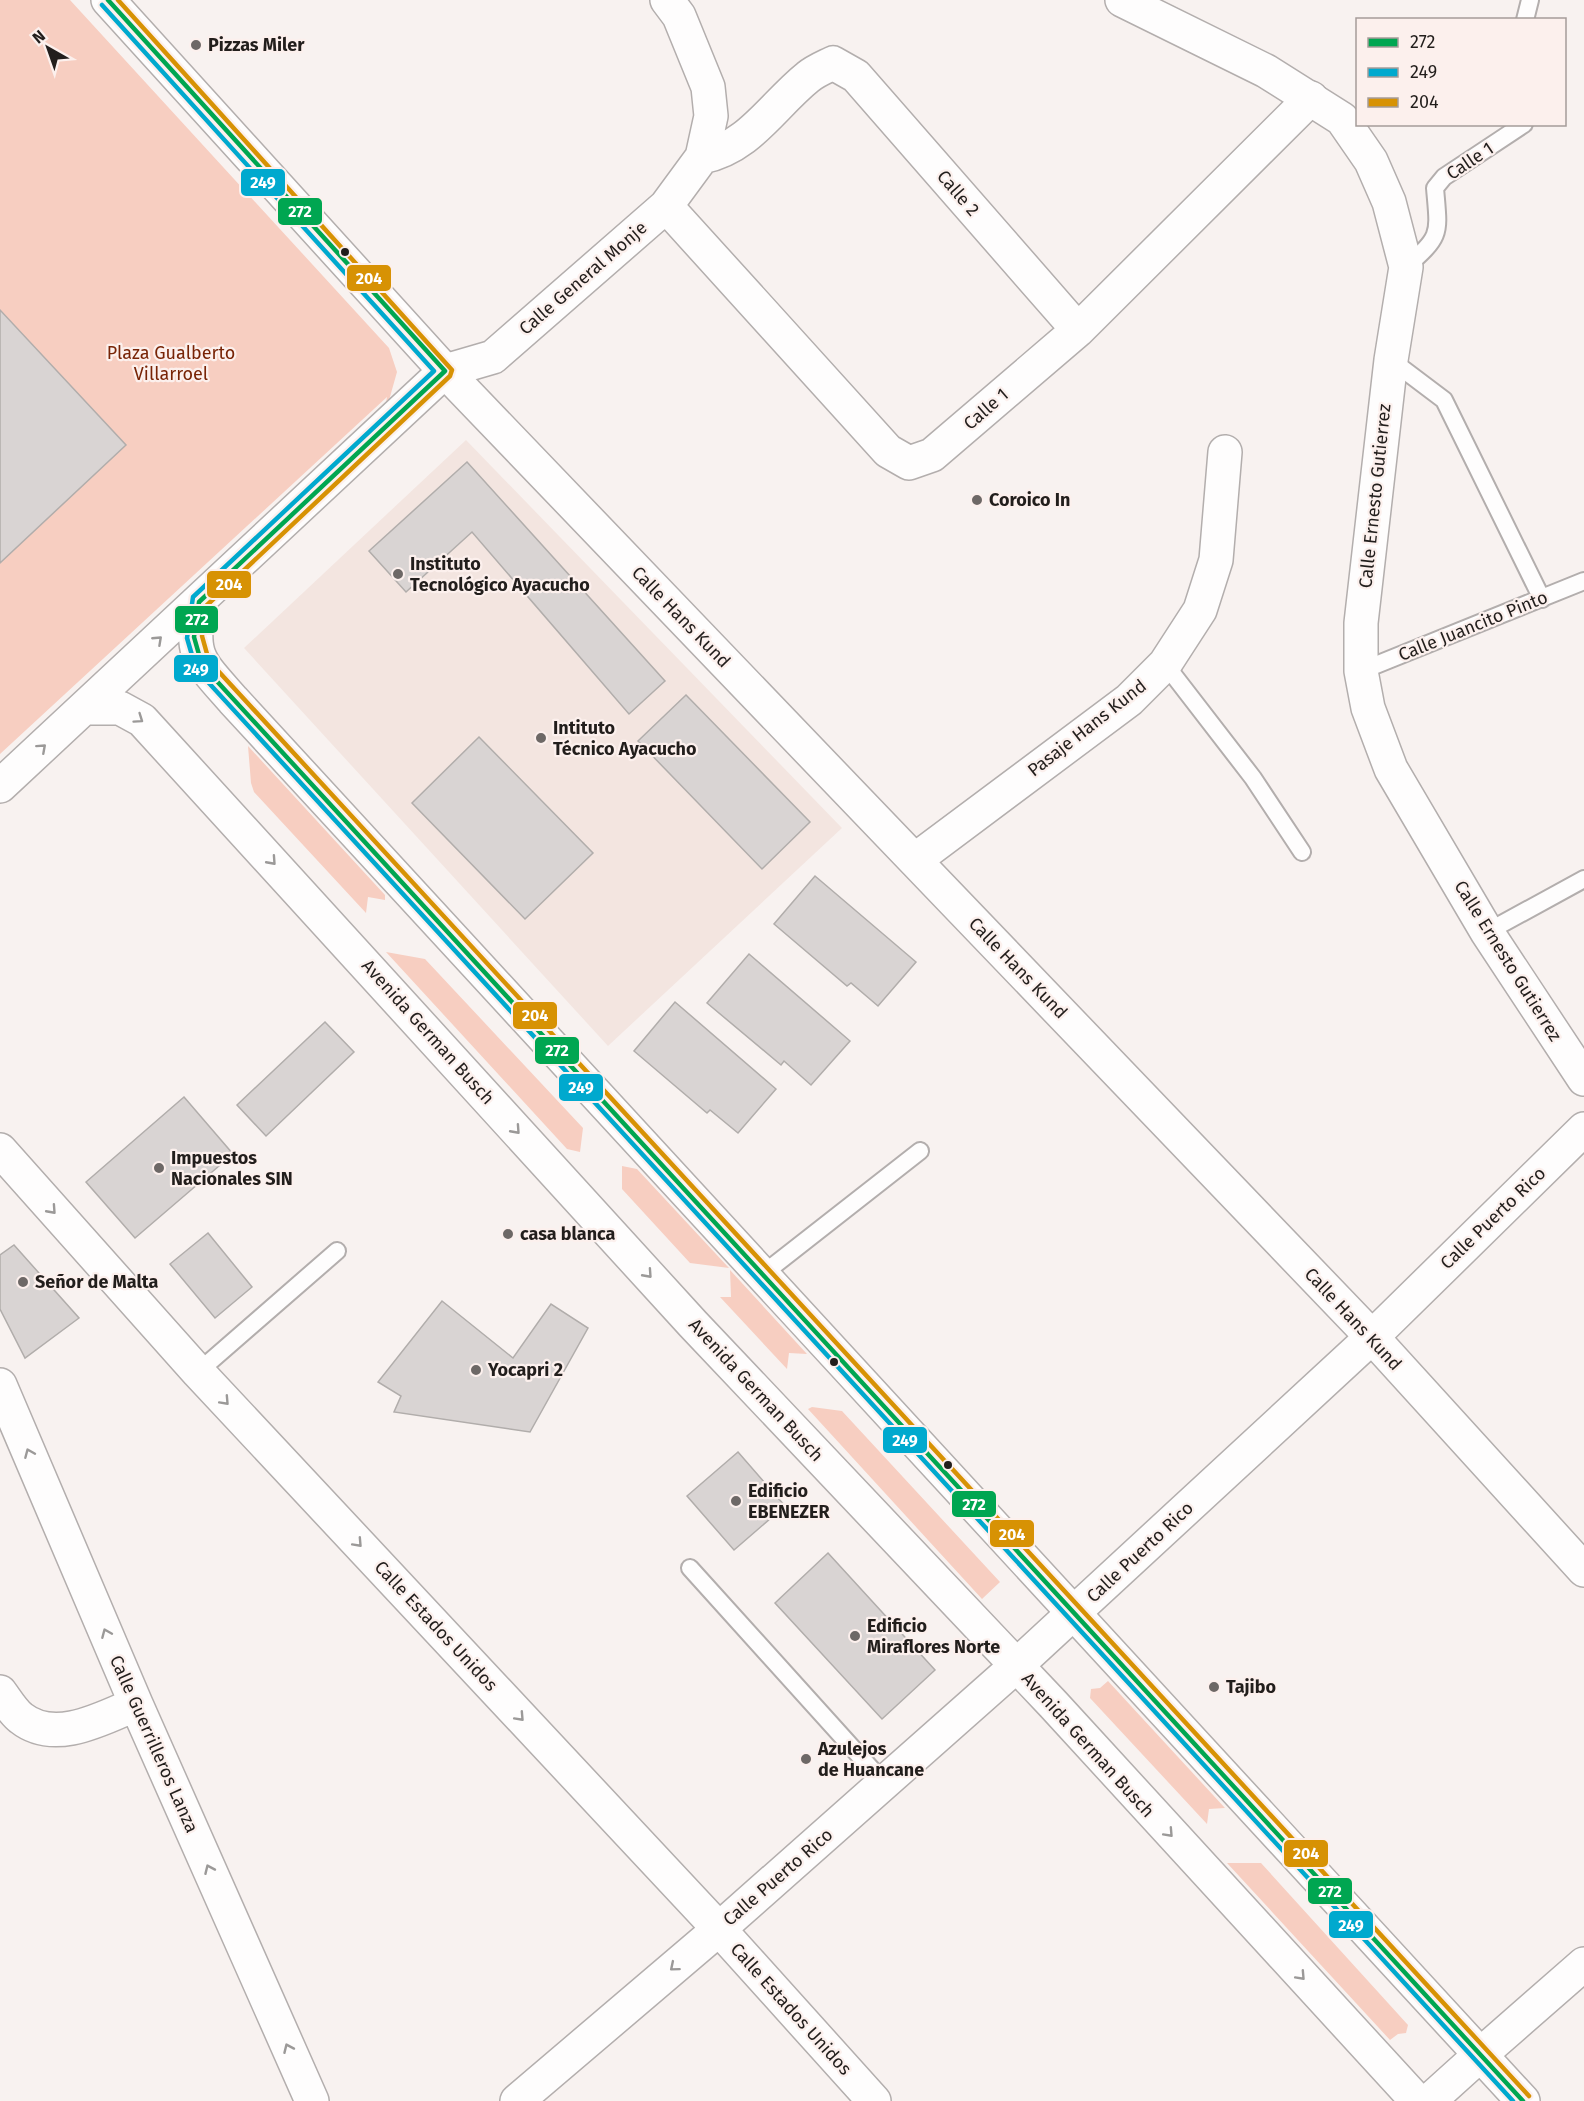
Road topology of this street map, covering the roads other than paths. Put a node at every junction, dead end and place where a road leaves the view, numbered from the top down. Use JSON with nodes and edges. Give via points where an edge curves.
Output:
{"nodes":[{"id":1,"x":108,"y":0,"type":"edge"},
{"id":2,"x":667,"y":0,"type":"edge"},
{"id":3,"x":1122,"y":0,"type":"edge"},
{"id":4,"x":1530,"y":0,"type":"edge"},
{"id":5,"x":1526,"y":18,"type":"edge"},
{"id":6,"x":1311,"y":98,"type":"junction"},
{"id":7,"x":1521,"y":126,"type":"edge"},
{"id":8,"x":702,"y":158,"type":"junction"},
{"id":9,"x":666,"y":206,"type":"junction"},
{"id":10,"x":1406,"y":267,"type":"junction"},
{"id":11,"x":1078,"y":330,"type":"junction"},
{"id":12,"x":1390,"y":360,"type":"junction"},
{"id":13,"x":445,"y":371,"type":"junction"},
{"id":14,"x":1225,"y":452,"type":"dead end"},
{"id":15,"x":1584,"y":581,"type":"edge"},
{"id":16,"x":1542,"y":599,"type":"junction"},
{"id":17,"x":199,"y":602,"type":"junction"},
{"id":18,"x":1165,"y":664,"type":"junction"},
{"id":19,"x":1361,"y":671,"type":"junction"},
{"id":20,"x":84,"y":708,"type":"junction"},
{"id":21,"x":0,"y":786,"type":"edge"},
{"id":22,"x":1302,"y":852,"type":"dead end"},
{"id":23,"x":915,"y":860,"type":"junction"},
{"id":24,"x":1584,"y":879,"type":"edge"},
{"id":25,"x":1487,"y":932,"type":"junction"},
{"id":26,"x":1584,"y":1079,"type":"edge"},
{"id":27,"x":1584,"y":1129,"type":"edge"},
{"id":28,"x":0,"y":1150,"type":"edge"},
{"id":29,"x":920,"y":1151,"type":"dead end"},
{"id":30,"x":14,"y":1186,"type":"edge"},
{"id":31,"x":337,"y":1251,"type":"dead end"},
{"id":32,"x":763,"y":1274,"type":"junction"},
{"id":33,"x":1372,"y":1337,"type":"junction"},
{"id":34,"x":198,"y":1372,"type":"junction"},
{"id":35,"x":0,"y":1384,"type":"edge"},
{"id":36,"x":690,"y":1568,"type":"dead end"},
{"id":37,"x":1584,"y":1570,"type":"edge"},
{"id":38,"x":1074,"y":1613,"type":"junction"},
{"id":39,"x":1016,"y":1666,"type":"junction"},
{"id":40,"x":0,"y":1692,"type":"edge"},
{"id":41,"x":136,"y":1704,"type":"junction"},
{"id":42,"x":885,"y":1784,"type":"junction"},
{"id":43,"x":719,"y":1929,"type":"junction"},
{"id":44,"x":1584,"y":1964,"type":"edge"},
{"id":45,"x":1480,"y":2055,"type":"junction"},
{"id":46,"x":312,"y":2101,"type":"edge"},
{"id":47,"x":518,"y":2101,"type":"edge"},
{"id":48,"x":874,"y":2101,"type":"edge"},
{"id":49,"x":1417,"y":2101,"type":"edge"},
{"id":50,"x":1429,"y":2101,"type":"edge"},
{"id":51,"x":1523,"y":2101,"type":"edge"}],
"edges":[{"from":1,"to":13,"type":"street","name":"Calle Hans Kund"},
{"from":2,"to":8,"type":"street","name":"Calle General Monje","via":[[679,16],[708,87],[711,116]]},
{"from":3,"to":6,"type":"street","name":"Calle Ernesto Gutierrez","via":[[1266,71]]},
{"from":4,"to":5,"type":"lane"},
{"from":6,"to":10,"type":"street","name":"Calle Ernesto Gutierrez","via":[[1342,119],[1371,161],[1389,201]]},
{"from":6,"to":11,"type":"street","name":"Calle 1"},
{"from":7,"to":10,"type":"lane","name":"Calle 1","via":[[1444,177],[1435,188],[1438,230],[1433,243]]},
{"from":8,"to":9,"type":"street","name":"Calle General Monje"},
{"from":8,"to":11,"type":"street","name":"Calle 2","via":[[722,153],[747,138],[809,76],[833,63],[856,76]]},
{"from":9,"to":11,"type":"street","name":"Calle 1","via":[[888,451],[909,463],[932,455]]},
{"from":9,"to":13,"type":"street","name":"Calle General Monje","via":[[493,357]]},
{"from":10,"to":12,"type":"street","name":"Calle Ernesto Gutierrez"},
{"from":12,"to":16,"type":"lane","via":[[1444,400]]},
{"from":12,"to":19,"type":"street","name":"Calle Ernesto Gutierrez","via":[[1361,623]]},
{"from":13,"to":17,"type":"street"},
{"from":13,"to":23,"type":"street","name":"Calle Hans Kund"},
{"from":14,"to":18,"type":"street","name":"Pasaje Hans Kund","via":[[1216,560],[1200,610]]},
{"from":15,"to":16,"type":"lane","name":"Calle Juancito Pinto"},
{"from":16,"to":19,"type":"lane","name":"Calle Juancito Pinto"},
{"from":20,"to":17,"type":"street","one_way":true},
{"from":17,"to":32,"type":"street","via":[[194,637],[202,665]]},
{"from":18,"to":22,"type":"lane","via":[[1253,778]]},
{"from":18,"to":23,"type":"street","name":"Pasaje Hans Kund","via":[[1129,700]]},
{"from":19,"to":25,"type":"street","name":"Calle Ernesto Gutierrez","via":[[1368,708],[1391,769]]},
{"from":21,"to":20,"type":"street","one_way":true},
{"from":20,"to":39,"type":"street","name":"Avenida German Busch","one_way":true,"via":[[120,708],[142,720],[693,1324]]},
{"from":23,"to":33,"type":"street","name":"Calle Hans Kund"},
{"from":24,"to":25,"type":"lane"},
{"from":25,"to":26,"type":"street","name":"Calle Ernesto Gutierrez"},
{"from":27,"to":33,"type":"street","name":"Calle Puerto Rico"},
{"from":28,"to":30,"type":"street","name":"Calle Estados Unidos"},
{"from":29,"to":32,"type":"lane"},
{"from":30,"to":34,"type":"street","name":"Calle Estados Unidos","one_way":true},
{"from":31,"to":34,"type":"lane"},
{"from":32,"to":38,"type":"street"},
{"from":33,"to":37,"type":"street","name":"Calle Hans Kund"},
{"from":33,"to":38,"type":"street","name":"Calle Puerto Rico"},
{"from":34,"to":43,"type":"street","name":"Calle Estados Unidos","one_way":true},
{"from":41,"to":35,"type":"street","name":"Calle Guerrilleros Lanza","one_way":true},
{"from":36,"to":42,"type":"lane"},
{"from":38,"to":39,"type":"street","name":"Calle Puerto Rico"},
{"from":38,"to":45,"type":"street"},
{"from":39,"to":42,"type":"street","name":"Calle Puerto Rico"},
{"from":39,"to":49,"type":"street","name":"Avenida German Busch","one_way":true},
{"from":40,"to":41,"type":"street","via":[[21,1718],[48,1729],[80,1727]]},
{"from":46,"to":41,"type":"street","name":"Calle Guerrilleros Lanza","one_way":true},
{"from":42,"to":43,"type":"street","name":"Calle Puerto Rico"},
{"from":43,"to":47,"type":"street","name":"Calle Puerto Rico","one_way":true},
{"from":43,"to":48,"type":"street","name":"Calle Estados Unidos"},
{"from":44,"to":45,"type":"street"},
{"from":45,"to":50,"type":"street"},
{"from":45,"to":51,"type":"street"}]}
